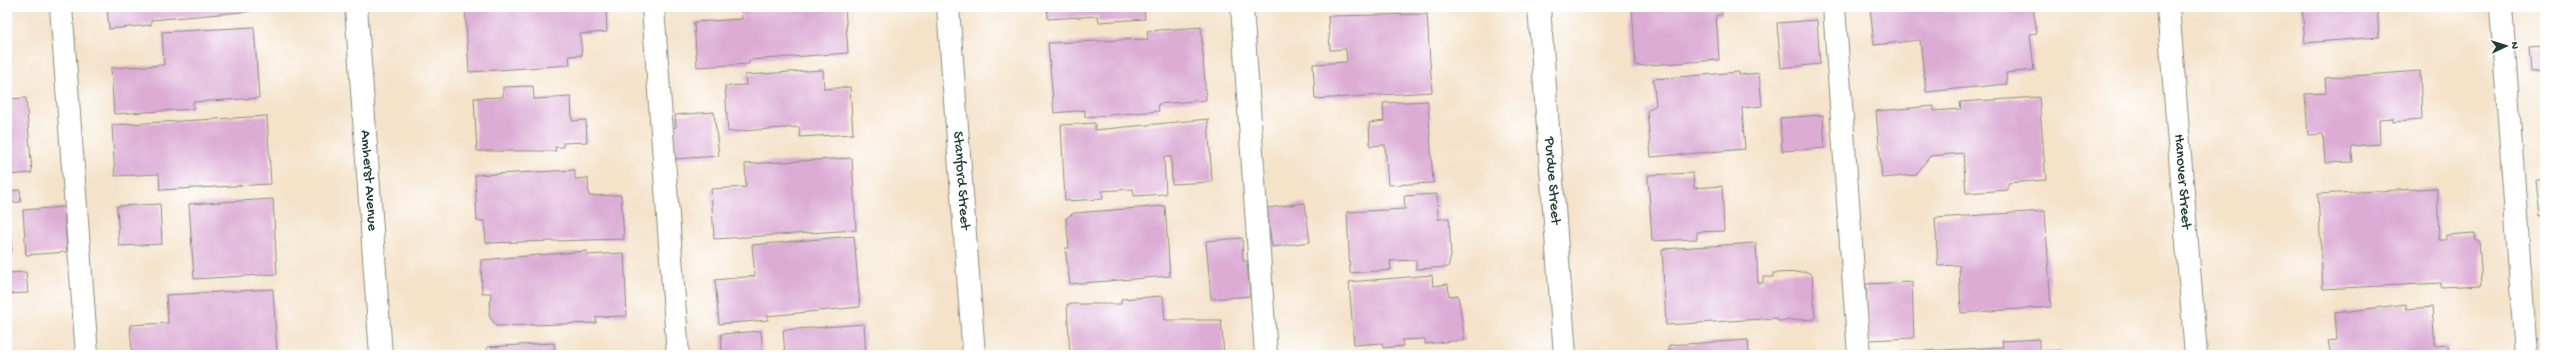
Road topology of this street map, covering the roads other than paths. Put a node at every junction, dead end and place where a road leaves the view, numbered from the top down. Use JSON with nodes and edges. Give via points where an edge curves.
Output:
{"nodes":[{"id":1,"x":60,"y":7,"type":"edge"},
{"id":2,"x":356,"y":7,"type":"edge"},
{"id":3,"x":653,"y":7,"type":"edge"},
{"id":4,"x":948,"y":7,"type":"edge"},
{"id":5,"x":1242,"y":7,"type":"edge"},
{"id":6,"x":1539,"y":7,"type":"edge"},
{"id":7,"x":1834,"y":7,"type":"edge"},
{"id":8,"x":2168,"y":7,"type":"edge"},
{"id":9,"x":2501,"y":7,"type":"edge"},
{"id":10,"x":87,"y":355,"type":"edge"},
{"id":11,"x":381,"y":355,"type":"edge"},
{"id":12,"x":678,"y":355,"type":"edge"},
{"id":13,"x":974,"y":355,"type":"edge"},
{"id":14,"x":1266,"y":355,"type":"edge"},
{"id":15,"x":1565,"y":355,"type":"edge"},
{"id":16,"x":1859,"y":355,"type":"edge"},
{"id":17,"x":2196,"y":355,"type":"edge"},
{"id":18,"x":2526,"y":355,"type":"edge"}],
"edges":[{"from":1,"to":10,"type":"street"},
{"from":2,"to":11,"type":"street","name":"Amherst Avenue"},
{"from":3,"to":12,"type":"street"},
{"from":4,"to":13,"type":"street","name":"Stanford Street"},
{"from":5,"to":14,"type":"street"},
{"from":6,"to":15,"type":"street","name":"Purdue Street"},
{"from":7,"to":16,"type":"street"},
{"from":8,"to":17,"type":"street","name":"Hanover Street"},
{"from":9,"to":18,"type":"street"}]}
